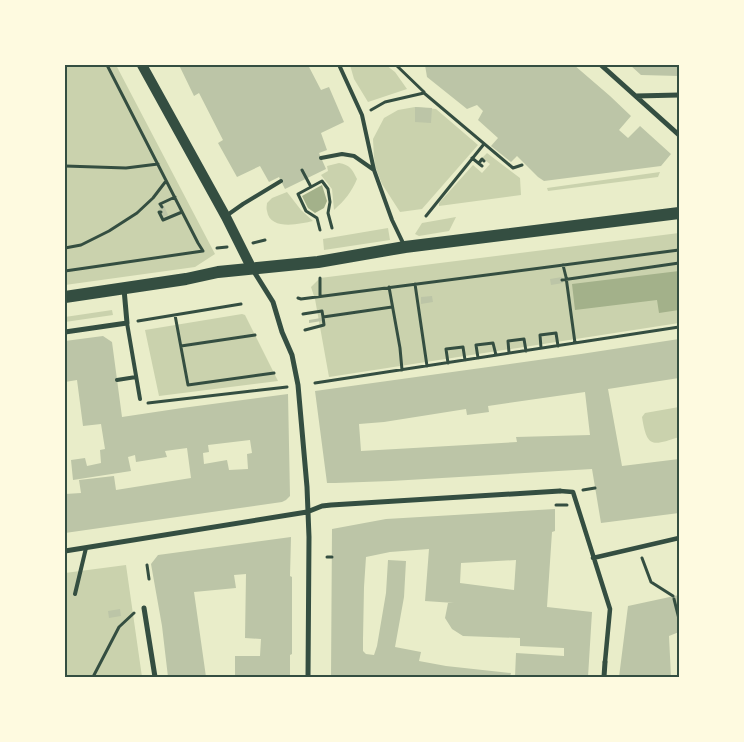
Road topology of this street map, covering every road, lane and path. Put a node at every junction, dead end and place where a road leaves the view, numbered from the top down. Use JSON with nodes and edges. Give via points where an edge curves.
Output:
{"nodes":[{"id":1,"x":106,"y":65,"type":"edge"},
{"id":2,"x":142,"y":65,"type":"edge"},
{"id":3,"x":340,"y":65,"type":"edge"},
{"id":4,"x":396,"y":65,"type":"edge"},
{"id":5,"x":601,"y":65,"type":"edge"},
{"id":6,"x":424,"y":93,"type":"junction"},
{"id":7,"x":679,"y":95,"type":"edge"},
{"id":8,"x":636,"y":96,"type":"junction"},
{"id":9,"x":362,"y":114,"type":"junction"},
{"id":10,"x":679,"y":135,"type":"edge"},
{"id":11,"x":484,"y":144,"type":"junction"},
{"id":12,"x":321,"y":158,"type":"dead end"},
{"id":13,"x":472,"y":158,"type":"junction"},
{"id":14,"x":484,"y":161,"type":"dead end"},
{"id":15,"x":158,"y":164,"type":"junction"},
{"id":16,"x":522,"y":165,"type":"dead end"},
{"id":17,"x":65,"y":166,"type":"edge"},
{"id":18,"x":302,"y":170,"type":"dead end"},
{"id":19,"x":374,"y":170,"type":"junction"},
{"id":20,"x":166,"y":180,"type":"junction"},
{"id":21,"x":281,"y":181,"type":"dead end"},
{"id":22,"x":311,"y":186,"type":"junction"},
{"id":23,"x":175,"y":197,"type":"junction"},
{"id":24,"x":162,"y":207,"type":"dead end"},
{"id":25,"x":161,"y":212,"type":"dead end"},
{"id":26,"x":182,"y":212,"type":"junction"},
{"id":27,"x":679,"y":213,"type":"edge"},
{"id":28,"x":226,"y":216,"type":"junction"},
{"id":29,"x":426,"y":216,"type":"dead end"},
{"id":30,"x":332,"y":228,"type":"dead end"},
{"id":31,"x":320,"y":230,"type":"dead end"},
{"id":32,"x":405,"y":247,"type":"junction"},
{"id":33,"x":65,"y":248,"type":"edge"},
{"id":34,"x":679,"y":250,"type":"edge"},
{"id":35,"x":679,"y":264,"type":"edge"},
{"id":36,"x":65,"y":265,"type":"edge"},
{"id":37,"x":563,"y":265,"type":"junction"},
{"id":38,"x":252,"y":269,"type":"junction"},
{"id":39,"x":66,"y":270,"type":"edge"},
{"id":40,"x":320,"y":278,"type":"dead end"},
{"id":41,"x":564,"y":280,"type":"junction"},
{"id":42,"x":415,"y":284,"type":"junction"},
{"id":43,"x":389,"y":287,"type":"junction"},
{"id":44,"x":124,"y":288,"type":"junction"},
{"id":45,"x":320,"y":296,"type":"junction"},
{"id":46,"x":65,"y":297,"type":"edge"},
{"id":47,"x":298,"y":298,"type":"dead end"},
{"id":48,"x":241,"y":304,"type":"dead end"},
{"id":49,"x":392,"y":307,"type":"junction"},
{"id":50,"x":303,"y":314,"type":"dead end"},
{"id":51,"x":175,"y":315,"type":"junction"},
{"id":52,"x":323,"y":317,"type":"junction"},
{"id":53,"x":127,"y":323,"type":"junction"},
{"id":54,"x":679,"y":327,"type":"edge"},
{"id":55,"x":305,"y":330,"type":"dead end"},
{"id":56,"x":65,"y":332,"type":"edge"},
{"id":57,"x":255,"y":335,"type":"dead end"},
{"id":58,"x":575,"y":343,"type":"junction"},
{"id":59,"x":181,"y":346,"type":"junction"},
{"id":60,"x":558,"y":346,"type":"junction"},
{"id":61,"x":541,"y":348,"type":"junction"},
{"id":62,"x":526,"y":351,"type":"junction"},
{"id":63,"x":510,"y":353,"type":"junction"},
{"id":64,"x":496,"y":355,"type":"junction"},
{"id":65,"x":478,"y":358,"type":"junction"},
{"id":66,"x":465,"y":360,"type":"junction"},
{"id":67,"x":448,"y":363,"type":"junction"},
{"id":68,"x":427,"y":366,"type":"junction"},
{"id":69,"x":402,"y":370,"type":"junction"},
{"id":70,"x":274,"y":373,"type":"dead end"},
{"id":71,"x":136,"y":377,"type":"junction"},
{"id":72,"x":117,"y":380,"type":"dead end"},
{"id":73,"x":315,"y":383,"type":"dead end"},
{"id":74,"x":287,"y":387,"type":"dead end"},
{"id":75,"x":140,"y":400,"type":"dead end"},
{"id":76,"x":156,"y":402,"type":"dead end"},
{"id":77,"x":560,"y":491,"type":"joint"},
{"id":78,"x":307,"y":512,"type":"junction"},
{"id":79,"x":679,"y":538,"type":"edge"},
{"id":80,"x":86,"y":548,"type":"junction"},
{"id":81,"x":638,"y":548,"type":"junction"},
{"id":82,"x":65,"y":551,"type":"edge"},
{"id":83,"x":593,"y":558,"type":"junction"},
{"id":84,"x":147,"y":565,"type":"dead end"},
{"id":85,"x":150,"y":580,"type":"dead end"},
{"id":86,"x":75,"y":594,"type":"dead end"},
{"id":87,"x":144,"y":608,"type":"joint"},
{"id":88,"x":679,"y":619,"type":"edge"},
{"id":89,"x":605,"y":662,"type":"joint"},
{"id":90,"x":93,"y":677,"type":"edge"},
{"id":91,"x":155,"y":677,"type":"edge"},
{"id":92,"x":308,"y":677,"type":"edge"},
{"id":93,"x":604,"y":677,"type":"edge"}],
"edges":[{"from":1,"to":15,"type":"path"},
{"from":2,"to":28,"type":"main road"},
{"from":3,"to":9,"type":"lane"},
{"from":4,"to":6,"type":"path"},
{"from":5,"to":8,"type":"street"},
{"from":6,"to":9,"type":"path","via":[[385,102]]},
{"from":6,"to":11,"type":"path"},
{"from":7,"to":8,"type":"street"},
{"from":8,"to":10,"type":"street"},
{"from":9,"to":19,"type":"lane"},
{"from":11,"to":13,"type":"path"},
{"from":11,"to":16,"type":"path","via":[[512,168]]},
{"from":12,"to":19,"type":"lane","via":[[342,154],[354,156]]},
{"from":13,"to":14,"type":"path","via":[[480,164],[482,159]]},
{"from":13,"to":29,"type":"path"},
{"from":15,"to":17,"type":"path","via":[[126,168]]},
{"from":15,"to":20,"type":"path"},
{"from":18,"to":22,"type":"path"},
{"from":19,"to":32,"type":"lane"},
{"from":20,"to":23,"type":"path"},
{"from":20,"to":33,"type":"path","via":[[137,213],[102,235]]},
{"from":21,"to":28,"type":"lane"},
{"from":22,"to":30,"type":"path","via":[[322,181],[328,188]]},
{"from":22,"to":31,"type":"path","via":[[298,194],[306,211],[317,218]]},
{"from":23,"to":24,"type":"path","via":[[160,204]]},
{"from":23,"to":26,"type":"path"},
{"from":25,"to":26,"type":"path","via":[[164,220]]},
{"from":26,"to":39,"type":"path","via":[[202,251]]},
{"from":27,"to":32,"type":"main road"},
{"from":28,"to":38,"type":"main road"},
{"from":32,"to":38,"type":"main road"},
{"from":34,"to":37,"type":"path"},
{"from":35,"to":41,"type":"path"},
{"from":36,"to":39,"type":"path"},
{"from":37,"to":41,"type":"path"},
{"from":37,"to":42,"type":"path"},
{"from":38,"to":44,"type":"main road"},
{"from":38,"to":78,"type":"street","via":[[273,302],[292,355],[298,386]]},
{"from":40,"to":45,"type":"path"},
{"from":41,"to":58,"type":"path"},
{"from":42,"to":43,"type":"path"},
{"from":42,"to":68,"type":"path"},
{"from":43,"to":45,"type":"path"},
{"from":43,"to":49,"type":"path"},
{"from":44,"to":46,"type":"main road"},
{"from":44,"to":53,"type":"street"},
{"from":45,"to":47,"type":"path"},
{"from":48,"to":51,"type":"path"},
{"from":49,"to":52,"type":"path"},
{"from":49,"to":69,"type":"path"},
{"from":50,"to":52,"type":"path","via":[[322,311]]},
{"from":51,"to":53,"type":"path"},
{"from":51,"to":59,"type":"path"},
{"from":52,"to":55,"type":"path","via":[[324,325]]},
{"from":53,"to":56,"type":"street"},
{"from":53,"to":71,"type":"lane"},
{"from":54,"to":58,"type":"path"},
{"from":57,"to":59,"type":"path"},
{"from":58,"to":60,"type":"path"},
{"from":59,"to":70,"type":"path","via":[[188,385]]},
{"from":60,"to":61,"type":"path"},
{"from":60,"to":61,"type":"path","via":[[556,333],[540,335]]},
{"from":61,"to":62,"type":"path"},
{"from":62,"to":63,"type":"path"},
{"from":62,"to":63,"type":"path","via":[[524,339],[508,340]]},
{"from":63,"to":64,"type":"path"},
{"from":64,"to":65,"type":"path"},
{"from":64,"to":65,"type":"path","via":[[493,343],[476,345]]},
{"from":65,"to":66,"type":"path"},
{"from":66,"to":67,"type":"path"},
{"from":66,"to":67,"type":"path","via":[[463,347],[446,349]]},
{"from":67,"to":68,"type":"path"},
{"from":68,"to":69,"type":"path"},
{"from":69,"to":73,"type":"path"},
{"from":71,"to":72,"type":"lane"},
{"from":71,"to":75,"type":"lane"},
{"from":74,"to":76,"type":"path"},
{"from":77,"to":78,"type":"street","via":[[331,505]]},
{"from":77,"to":83,"type":"street","via":[[573,492]]},
{"from":78,"to":80,"type":"street"},
{"from":78,"to":92,"type":"street"},
{"from":79,"to":81,"type":"street"},
{"from":80,"to":82,"type":"street"},
{"from":80,"to":86,"type":"lane"},
{"from":81,"to":83,"type":"street"},
{"from":81,"to":88,"type":"path","via":[[651,582],[673,598]]},
{"from":83,"to":89,"type":"street","via":[[610,609]]},
{"from":84,"to":85,"type":"path"},
{"from":87,"to":90,"type":"path","via":[[119,627]]},
{"from":87,"to":91,"type":"street"},
{"from":89,"to":93,"type":"street"}]}
